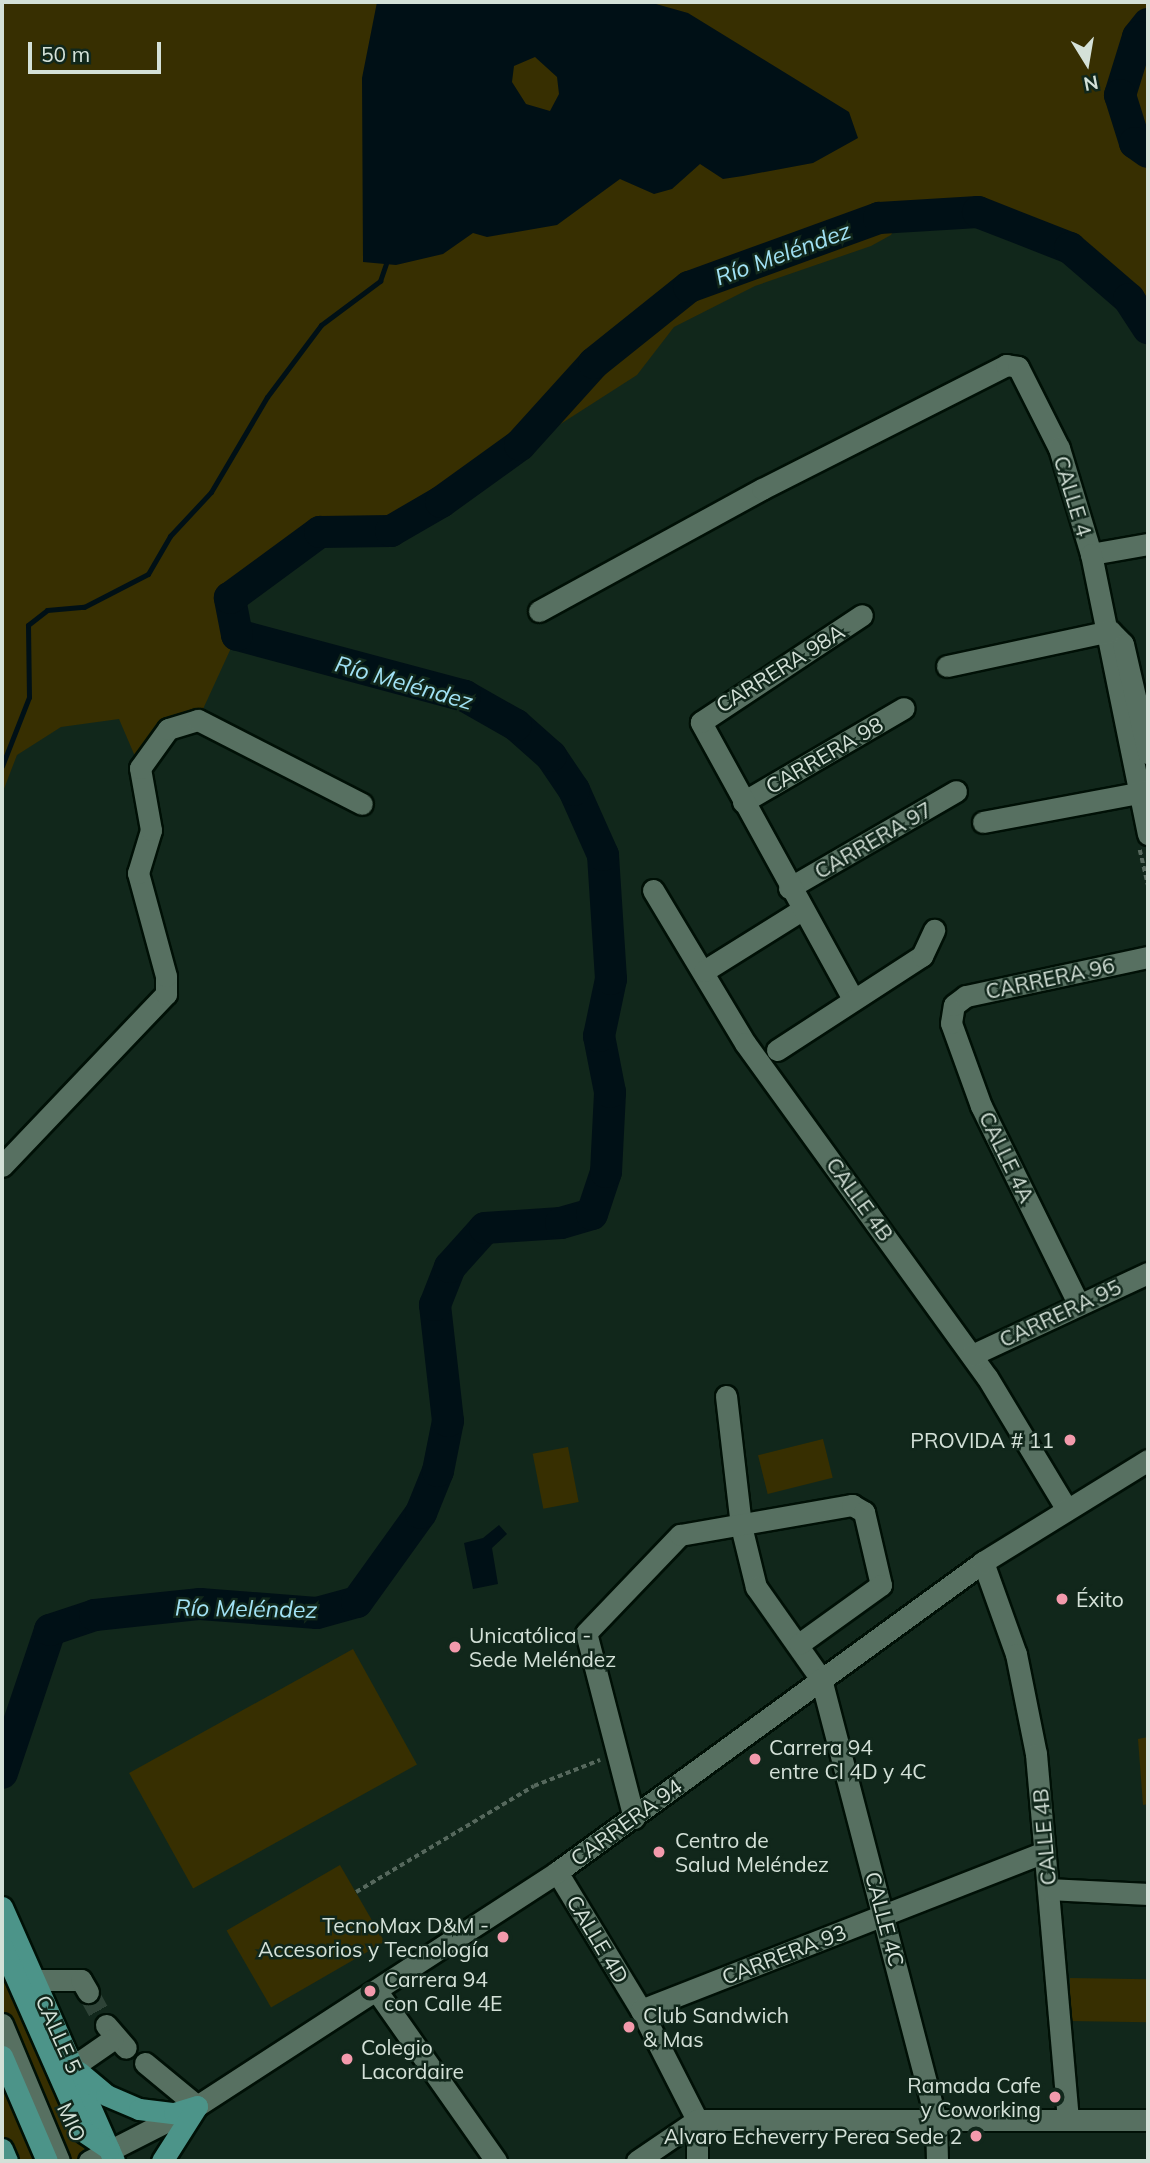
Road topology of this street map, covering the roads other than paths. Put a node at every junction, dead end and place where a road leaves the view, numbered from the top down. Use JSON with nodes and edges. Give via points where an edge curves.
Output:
{"nodes":[{"id":1,"x":1148,"y":544,"type":"edge"},
{"id":2,"x":1091,"y":554,"type":"junction"},
{"id":3,"x":539,"y":611,"type":"dead end"},
{"id":4,"x":862,"y":615,"type":"dead end"},
{"id":5,"x":1110,"y":631,"type":"junction"},
{"id":6,"x":947,"y":666,"type":"dead end"},
{"id":7,"x":904,"y":708,"type":"dead end"},
{"id":8,"x":1148,"y":753,"type":"edge"},
{"id":9,"x":956,"y":791,"type":"dead end"},
{"id":10,"x":1143,"y":792,"type":"edge"},
{"id":11,"x":743,"y":802,"type":"junction"},
{"id":12,"x":362,"y":804,"type":"dead end"},
{"id":13,"x":983,"y":822,"type":"dead end"},
{"id":14,"x":1148,"y":834,"type":"edge"},
{"id":15,"x":789,"y":888,"type":"junction"},
{"id":16,"x":653,"y":890,"type":"dead end"},
{"id":17,"x":800,"y":911,"type":"junction"},
{"id":18,"x":934,"y":930,"type":"dead end"},
{"id":19,"x":1148,"y":957,"type":"edge"},
{"id":20,"x":704,"y":971,"type":"junction"},
{"id":21,"x":853,"y":999,"type":"junction"},
{"id":22,"x":954,"y":1006,"type":"joint"},
{"id":23,"x":777,"y":1050,"type":"dead end"},
{"id":24,"x":2,"y":1166,"type":"edge"},
{"id":25,"x":1148,"y":1273,"type":"edge"},
{"id":26,"x":1078,"y":1303,"type":"junction"},
{"id":27,"x":972,"y":1355,"type":"junction"},
{"id":28,"x":726,"y":1396,"type":"dead end"},
{"id":29,"x":1148,"y":1460,"type":"edge"},
{"id":30,"x":1066,"y":1508,"type":"junction"},
{"id":31,"x":741,"y":1526,"type":"junction"},
{"id":32,"x":983,"y":1562,"type":"junction"},
{"id":33,"x":799,"y":1644,"type":"junction"},
{"id":34,"x":821,"y":1679,"type":"junction"},
{"id":35,"x":634,"y":1818,"type":"junction"},
{"id":36,"x":1044,"y":1852,"type":"junction"},
{"id":37,"x":557,"y":1872,"type":"junction"},
{"id":38,"x":1048,"y":1889,"type":"junction"},
{"id":39,"x":1148,"y":1894,"type":"edge"},
{"id":40,"x":2,"y":1907,"type":"edge"},
{"id":41,"x":884,"y":1915,"type":"junction"},
{"id":42,"x":2,"y":1946,"type":"edge"},
{"id":43,"x":2,"y":1969,"type":"edge"},
{"id":44,"x":34,"y":1980,"type":"junction"},
{"id":45,"x":376,"y":1990,"type":"junction"},
{"id":46,"x":88,"y":1992,"type":"tunnel mouth"},
{"id":47,"x":641,"y":2010,"type":"junction"},
{"id":48,"x":2,"y":2024,"type":"edge"},
{"id":49,"x":115,"y":2037,"type":"dead end"},
{"id":50,"x":2,"y":2056,"type":"edge"},
{"id":51,"x":145,"y":2063,"type":"dead end"},
{"id":52,"x":74,"y":2066,"type":"junction"},
{"id":53,"x":197,"y":2106,"type":"junction"},
{"id":54,"x":697,"y":2120,"type":"junction"},
{"id":55,"x":936,"y":2120,"type":"junction"},
{"id":56,"x":1068,"y":2120,"type":"junction"},
{"id":57,"x":1148,"y":2120,"type":"edge"},
{"id":58,"x":2,"y":2149,"type":"edge"},
{"id":59,"x":111,"y":2155,"type":"edge"},
{"id":60,"x":7,"y":2161,"type":"edge"},
{"id":61,"x":47,"y":2161,"type":"edge"},
{"id":62,"x":60,"y":2161,"type":"edge"},
{"id":63,"x":90,"y":2161,"type":"edge"},
{"id":64,"x":162,"y":2161,"type":"edge"},
{"id":65,"x":496,"y":2161,"type":"edge"},
{"id":66,"x":637,"y":2161,"type":"edge"},
{"id":67,"x":696,"y":2161,"type":"edge"},
{"id":68,"x":937,"y":2161,"type":"edge"}],
"edges":[{"from":1,"to":2,"type":"street"},
{"from":2,"to":3,"type":"street","name":"CALLE 4","via":[[1059,448],[1018,367],[1006,365],[762,489]]},
{"from":2,"to":5,"type":"street","name":"CALLE 4"},
{"from":4,"to":11,"type":"street","name":"CARRERA 98A","via":[[701,722]]},
{"from":5,"to":6,"type":"street"},
{"from":5,"to":8,"type":"street","name":"CALLE 4","via":[[1123,644]]},
{"from":5,"to":10,"type":"street","name":"CALLE 4","via":[[1106,648]]},
{"from":7,"to":11,"type":"street","name":"CARRERA 98"},
{"from":9,"to":15,"type":"street","name":"CARRERA 97"},
{"from":10,"to":13,"type":"street"},
{"from":10,"to":14,"type":"street","name":"CALLE 4"},
{"from":11,"to":15,"type":"street"},
{"from":12,"to":24,"type":"street","via":[[198,720],[159,738],[140,768],[151,830],[138,873],[166,976],[166,994]]},
{"from":15,"to":17,"type":"street"},
{"from":16,"to":20,"type":"street","name":"CALLE 4B"},
{"from":17,"to":20,"type":"street"},
{"from":17,"to":21,"type":"street"},
{"from":18,"to":21,"type":"street","via":[[922,956]]},
{"from":19,"to":22,"type":"street","name":"CARRERA 96","via":[[966,996]]},
{"from":20,"to":27,"type":"street","name":"CALLE 4B","via":[[745,1043]]},
{"from":21,"to":23,"type":"street"},
{"from":22,"to":26,"type":"street","name":"CALLE 4A","via":[[951,1023],[981,1105]]},
{"from":25,"to":26,"type":"street","name":"CARRERA 95"},
{"from":26,"to":27,"type":"street","name":"CARRERA 95"},
{"from":27,"to":30,"type":"street","name":"CALLE 4B"},
{"from":28,"to":31,"type":"street","name":"CALLE 4C"},
{"from":29,"to":30,"type":"street","name":"CARRERA 94"},
{"from":30,"to":32,"type":"street","name":"CARRERA 94"},
{"from":31,"to":33,"type":"street","name":"CALLE 4C","via":[[756,1587]]},
{"from":31,"to":33,"type":"street","via":[[833,1504],[864,1512],[881,1585]]},
{"from":31,"to":35,"type":"street","via":[[680,1535],[586,1633]]},
{"from":32,"to":34,"type":"street","name":"CARRERA 94"},
{"from":32,"to":36,"type":"street","name":"CALLE 4B","via":[[1028,1710]]},
{"from":33,"to":34,"type":"street","name":"CALLE 4C"},
{"from":34,"to":35,"type":"street","name":"CARRERA 94"},
{"from":34,"to":41,"type":"street","name":"CALLE 4C"},
{"from":35,"to":37,"type":"street","name":"CARRERA 94"},
{"from":36,"to":38,"type":"street","name":"CALLE 4B"},
{"from":36,"to":41,"type":"street","name":"CARRERA 93"},
{"from":37,"to":45,"type":"street","name":"CARRERA 94"},
{"from":37,"to":47,"type":"street","name":"CALLE 4D"},
{"from":38,"to":39,"type":"street"},
{"from":38,"to":56,"type":"street","name":"CALLE 4B"},
{"from":40,"to":44,"type":"main road","name":"CALLE 5"},
{"from":41,"to":47,"type":"street","name":"CARRERA 93"},
{"from":41,"to":55,"type":"street","name":"CALLE 4C"},
{"from":42,"to":59,"type":"main road","via":[[84,2132]]},
{"from":43,"to":63,"type":"street","name":"MIO"},
{"from":44,"to":46,"type":"street","via":[[81,1980]]},
{"from":44,"to":52,"type":"main road","name":"CALLE 5"},
{"from":45,"to":53,"type":"street","name":"CARRERA 94"},
{"from":45,"to":65,"type":"street"},
{"from":47,"to":54,"type":"street","name":"CALLE 4D"},
{"from":48,"to":62,"type":"street","name":"MIO"},
{"from":49,"to":52,"type":"street"},
{"from":50,"to":61,"type":"main road"},
{"from":51,"to":53,"type":"street"},
{"from":52,"to":53,"type":"main road","via":[[106,2095],[138,2109],[174,2113]]},
{"from":52,"to":59,"type":"main road","name":"CALLE 5"},
{"from":53,"to":59,"type":"street","name":"CARRERA 94"},
{"from":53,"to":64,"type":"main road"},
{"from":54,"to":55,"type":"street"},
{"from":54,"to":66,"type":"street"},
{"from":54,"to":67,"type":"street","name":"CALLE 4D"},
{"from":55,"to":56,"type":"street"},
{"from":55,"to":68,"type":"street","name":"CALLE 4C"},
{"from":56,"to":57,"type":"street"},
{"from":58,"to":60,"type":"main road"},
{"from":59,"to":63,"type":"street","name":"CARRERA 94"}]}
